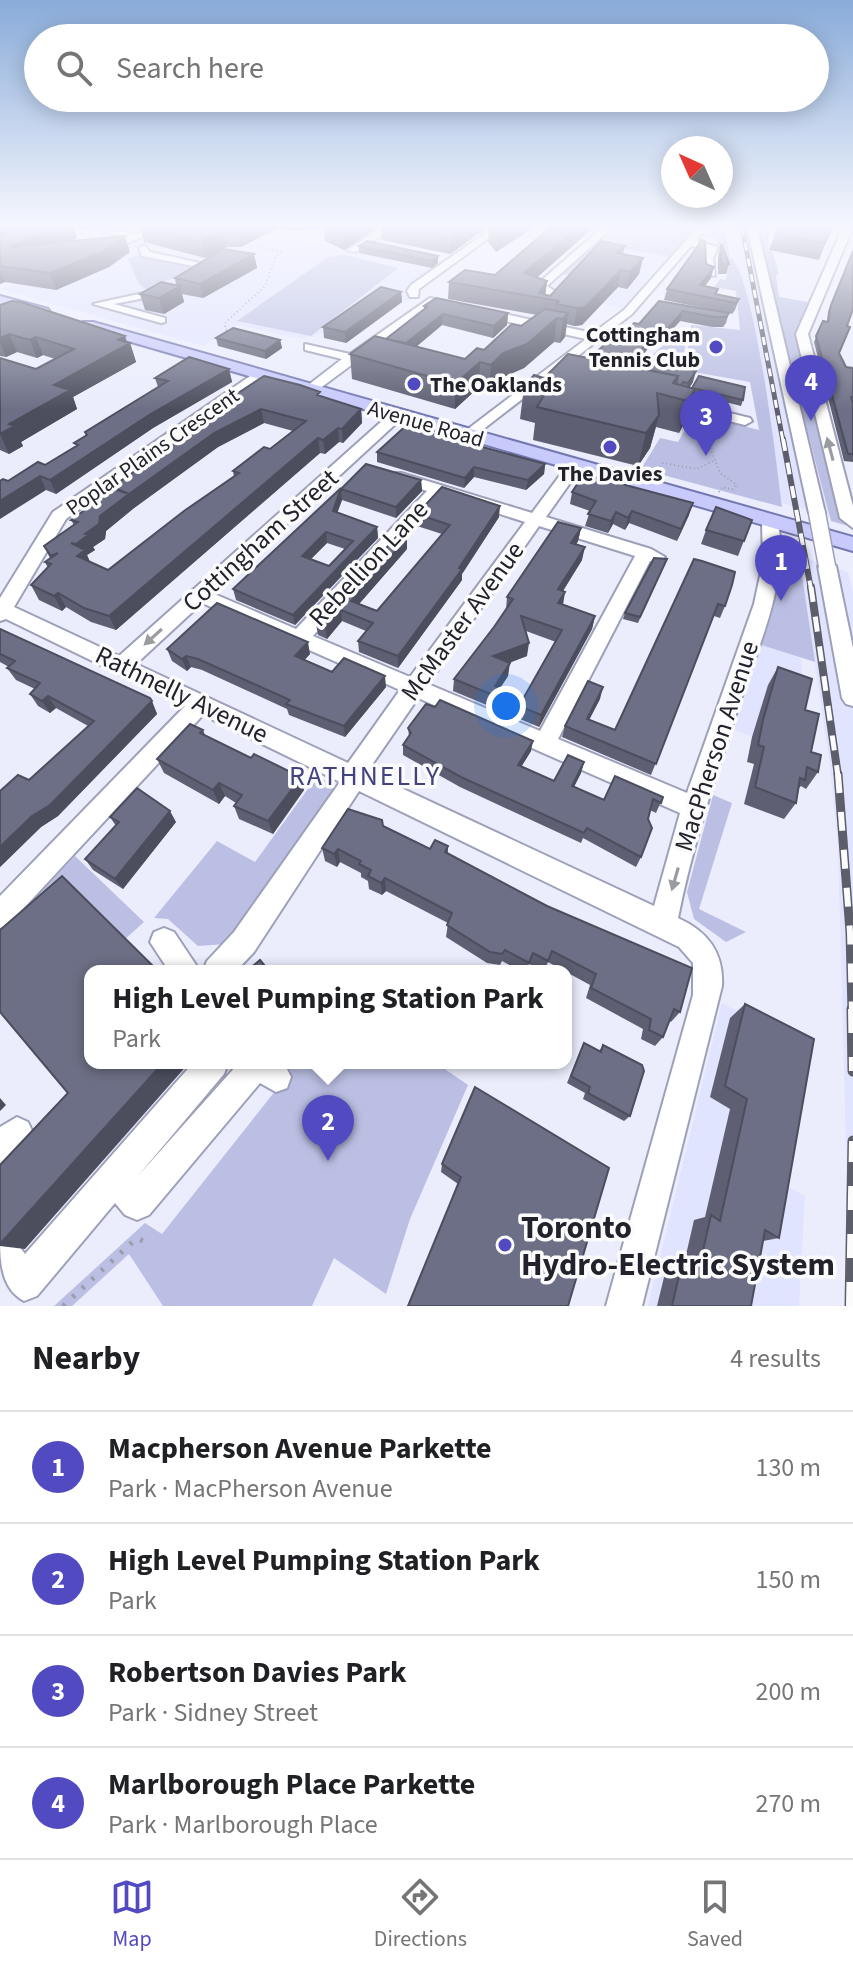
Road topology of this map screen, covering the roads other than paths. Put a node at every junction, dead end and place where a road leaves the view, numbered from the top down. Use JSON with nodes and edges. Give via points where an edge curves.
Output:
{"nodes":[{"id":1,"x":170,"y":288,"type":"edge"},
{"id":2,"x":414,"y":288,"type":"edge"},
{"id":3,"x":542,"y":288,"type":"edge"},
{"id":4,"x":651,"y":288,"type":"edge"},
{"id":5,"x":766,"y":288,"type":"edge"},
{"id":6,"x":820,"y":288,"type":"edge"},
{"id":7,"x":414,"y":295,"type":"dead end"},
{"id":8,"x":639,"y":301,"type":"junction"},
{"id":9,"x":660,"y":305,"type":"edge"},
{"id":10,"x":13,"y":308,"type":"edge"},
{"id":11,"x":544,"y":308,"type":"edge"},
{"id":12,"x":161,"y":320,"type":"dead end"},
{"id":13,"x":595,"y":337,"type":"junction"},
{"id":14,"x":309,"y":347,"type":"dead end"},
{"id":15,"x":356,"y":354,"type":"junction"},
{"id":16,"x":378,"y":355,"type":"edge"},
{"id":17,"x":261,"y":375,"type":"junction"},
{"id":18,"x":310,"y":389,"type":"junction"},
{"id":19,"x":653,"y":399,"type":"edge"},
{"id":20,"x":397,"y":415,"type":"junction"},
{"id":21,"x":745,"y":421,"type":"dead end"},
{"id":22,"x":467,"y":435,"type":"junction"},
{"id":23,"x":361,"y":465,"type":"junction"},
{"id":24,"x":574,"y":466,"type":"junction"},
{"id":25,"x":437,"y":489,"type":"junction"},
{"id":26,"x":534,"y":520,"type":"junction"},
{"id":27,"x":770,"y":521,"type":"junction"},
{"id":28,"x":853,"y":523,"type":"edge"},
{"id":29,"x":853,"y":544,"type":"edge"},
{"id":30,"x":199,"y":595,"type":"junction"},
{"id":31,"x":2,"y":612,"type":"edge"},
{"id":32,"x":299,"y":638,"type":"junction"},
{"id":33,"x":122,"y":665,"type":"junction"},
{"id":34,"x":414,"y":687,"type":"junction"},
{"id":35,"x":853,"y":698,"type":"edge"},
{"id":36,"x":201,"y":703,"type":"junction"},
{"id":37,"x":545,"y":743,"type":"junction"},
{"id":38,"x":355,"y":778,"type":"junction"},
{"id":39,"x":695,"y":808,"type":"junction"},
{"id":40,"x":0,"y":915,"type":"edge"},
{"id":41,"x":663,"y":925,"type":"junction"},
{"id":42,"x":164,"y":942,"type":"dead end"},
{"id":43,"x":181,"y":965,"type":"edge"},
{"id":44,"x":223,"y":965,"type":"edge"},
{"id":45,"x":208,"y":1069,"type":"edge"},
{"id":46,"x":262,"y":1072,"type":"edge"},
{"id":47,"x":116,"y":1177,"type":"junction"},
{"id":48,"x":0,"y":1249,"type":"edge"},
{"id":49,"x":624,"y":1306,"type":"edge"}],
"edges":[{"from":1,"to":12,"type":"street","via":[[99,304]]},
{"from":2,"to":7,"type":"street"},
{"from":3,"to":11,"type":"street","via":[[557,296]]},
{"from":4,"to":8,"type":"street"},
{"from":5,"to":35,"type":"street","bridge":true},
{"from":28,"to":6,"type":"street","one_way":true,"via":[[803,346],[802,329]]},
{"from":8,"to":9,"type":"street"},
{"from":8,"to":13,"type":"street"},
{"from":10,"to":17,"type":"main road","name":"Avenue Road"},
{"from":13,"to":15,"type":"street","via":[[430,301]]},
{"from":13,"to":22,"type":"street","via":[[554,375]]},
{"from":14,"to":15,"type":"street"},
{"from":15,"to":16,"type":"street"},
{"from":15,"to":18,"type":"street"},
{"from":17,"to":18,"type":"main road","name":"Avenue Road"},
{"from":17,"to":31,"type":"street","name":"Poplar Plains Crescent","via":[[59,516]]},
{"from":18,"to":20,"type":"main road","name":"Avenue Road"},
{"from":19,"to":21,"type":"street"},
{"from":20,"to":22,"type":"main road","name":"Avenue Road"},
{"from":20,"to":23,"type":"street","name":"Cottingham Street"},
{"from":22,"to":24,"type":"main road","name":"Avenue Road"},
{"from":23,"to":25,"type":"street"},
{"from":23,"to":30,"type":"street","name":"Cottingham Street"},
{"from":24,"to":26,"type":"street","name":"McMaster Avenue"},
{"from":24,"to":27,"type":"main road","name":"Avenue Road"},
{"from":25,"to":26,"type":"street"},
{"from":25,"to":32,"type":"street","name":"Rebellion Lane"},
{"from":26,"to":34,"type":"street","name":"McMaster Avenue"},
{"from":26,"to":37,"type":"street","via":[[650,555]]},
{"from":27,"to":29,"type":"main road","name":"Avenue Road"},
{"from":27,"to":39,"type":"street","name":"MacPherson Avenue","via":[[774,539],[769,581]]},
{"from":30,"to":32,"type":"street"},
{"from":30,"to":33,"type":"street","name":"Cottingham Street","one_way":true},
{"from":31,"to":33,"type":"street","name":"Rathnelly Avenue"},
{"from":32,"to":34,"type":"street"},
{"from":33,"to":36,"type":"street","name":"Rathnelly Avenue"},
{"from":34,"to":37,"type":"street"},
{"from":34,"to":38,"type":"street","name":"McMaster Avenue"},
{"from":36,"to":38,"type":"street","name":"Rathnelly Avenue"},
{"from":36,"to":40,"type":"street"},
{"from":37,"to":39,"type":"street"},
{"from":38,"to":41,"type":"street","name":"Rathnelly Avenue"},
{"from":38,"to":44,"type":"street","name":"McMaster Avenue","via":[[244,942]]},
{"from":39,"to":41,"type":"street","name":"MacPherson Avenue","one_way":true},
{"from":41,"to":49,"type":"street","name":"Rathnelly Avenue","via":[[703,949],[709,964],[707,995]]},
{"from":42,"to":43,"type":"street"},
{"from":45,"to":47,"type":"street"},
{"from":46,"to":47,"type":"street","via":[[137,1203]]},
{"from":47,"to":48,"type":"street","via":[[24,1283]]}]}
